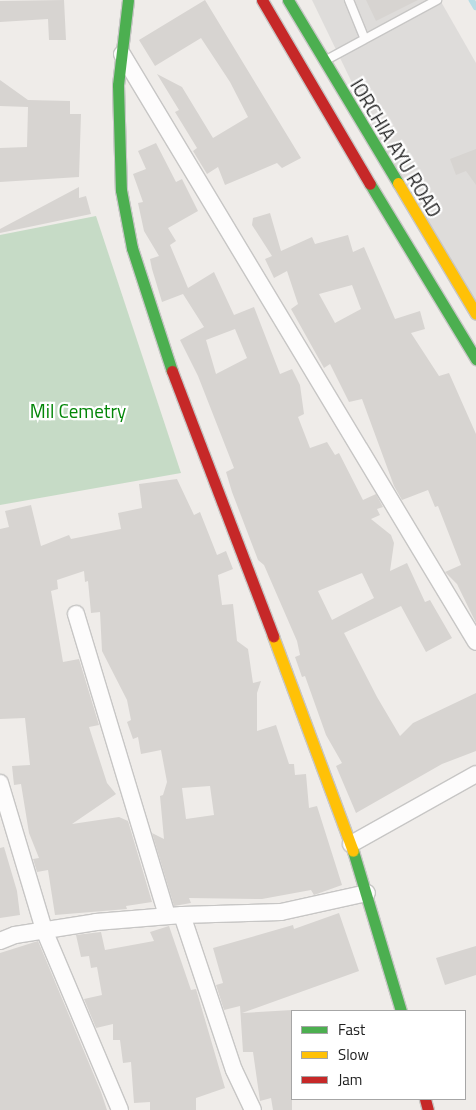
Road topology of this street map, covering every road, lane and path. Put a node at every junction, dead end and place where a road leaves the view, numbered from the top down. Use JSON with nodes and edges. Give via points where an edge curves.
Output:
{"nodes":[{"id":1,"x":128,"y":0,"type":"edge"},
{"id":2,"x":262,"y":0,"type":"edge"},
{"id":3,"x":288,"y":0,"type":"edge"},
{"id":4,"x":349,"y":0,"type":"edge"},
{"id":5,"x":437,"y":0,"type":"edge"},
{"id":6,"x":364,"y":37,"type":"junction"},
{"id":7,"x":122,"y":54,"type":"junction"},
{"id":8,"x":324,"y":62,"type":"junction"},
{"id":9,"x":476,"y":314,"type":"edge"},
{"id":10,"x":476,"y":359,"type":"edge"},
{"id":11,"x":76,"y":614,"type":"dead end"},
{"id":12,"x":476,"y":642,"type":"edge"},
{"id":13,"x":476,"y":774,"type":"edge"},
{"id":14,"x":0,"y":783,"type":"edge"},
{"id":15,"x":351,"y":844,"type":"junction"},
{"id":16,"x":367,"y":893,"type":"junction"},
{"id":17,"x":175,"y":915,"type":"junction"},
{"id":18,"x":44,"y":930,"type":"junction"},
{"id":19,"x":0,"y":941,"type":"edge"},
{"id":20,"x":401,"y":1010,"type":"edge"},
{"id":21,"x":120,"y":1110,"type":"edge"},
{"id":22,"x":253,"y":1110,"type":"edge"}],
"edges":[{"from":1,"to":7,"type":"street"},
{"from":2,"to":10,"type":"street"},
{"from":3,"to":8,"type":"street","name":"IORCHIA AYU ROAD"},
{"from":4,"to":6,"type":"lane"},
{"from":5,"to":6,"type":"lane"},
{"from":6,"to":8,"type":"lane"},
{"from":7,"to":12,"type":"street"},
{"from":7,"to":15,"type":"street","via":[[118,84],[121,190],[142,285]]},
{"from":8,"to":9,"type":"street","name":"IORCHIA AYU ROAD"},
{"from":11,"to":17,"type":"street"},
{"from":13,"to":15,"type":"street"},
{"from":14,"to":18,"type":"street"},
{"from":15,"to":16,"type":"street"},
{"from":16,"to":17,"type":"street","via":[[281,912]]},
{"from":16,"to":20,"type":"street"},
{"from":17,"to":18,"type":"street"},
{"from":17,"to":22,"type":"street","via":[[234,1070]]},
{"from":18,"to":19,"type":"street"},
{"from":18,"to":21,"type":"street"}]}
